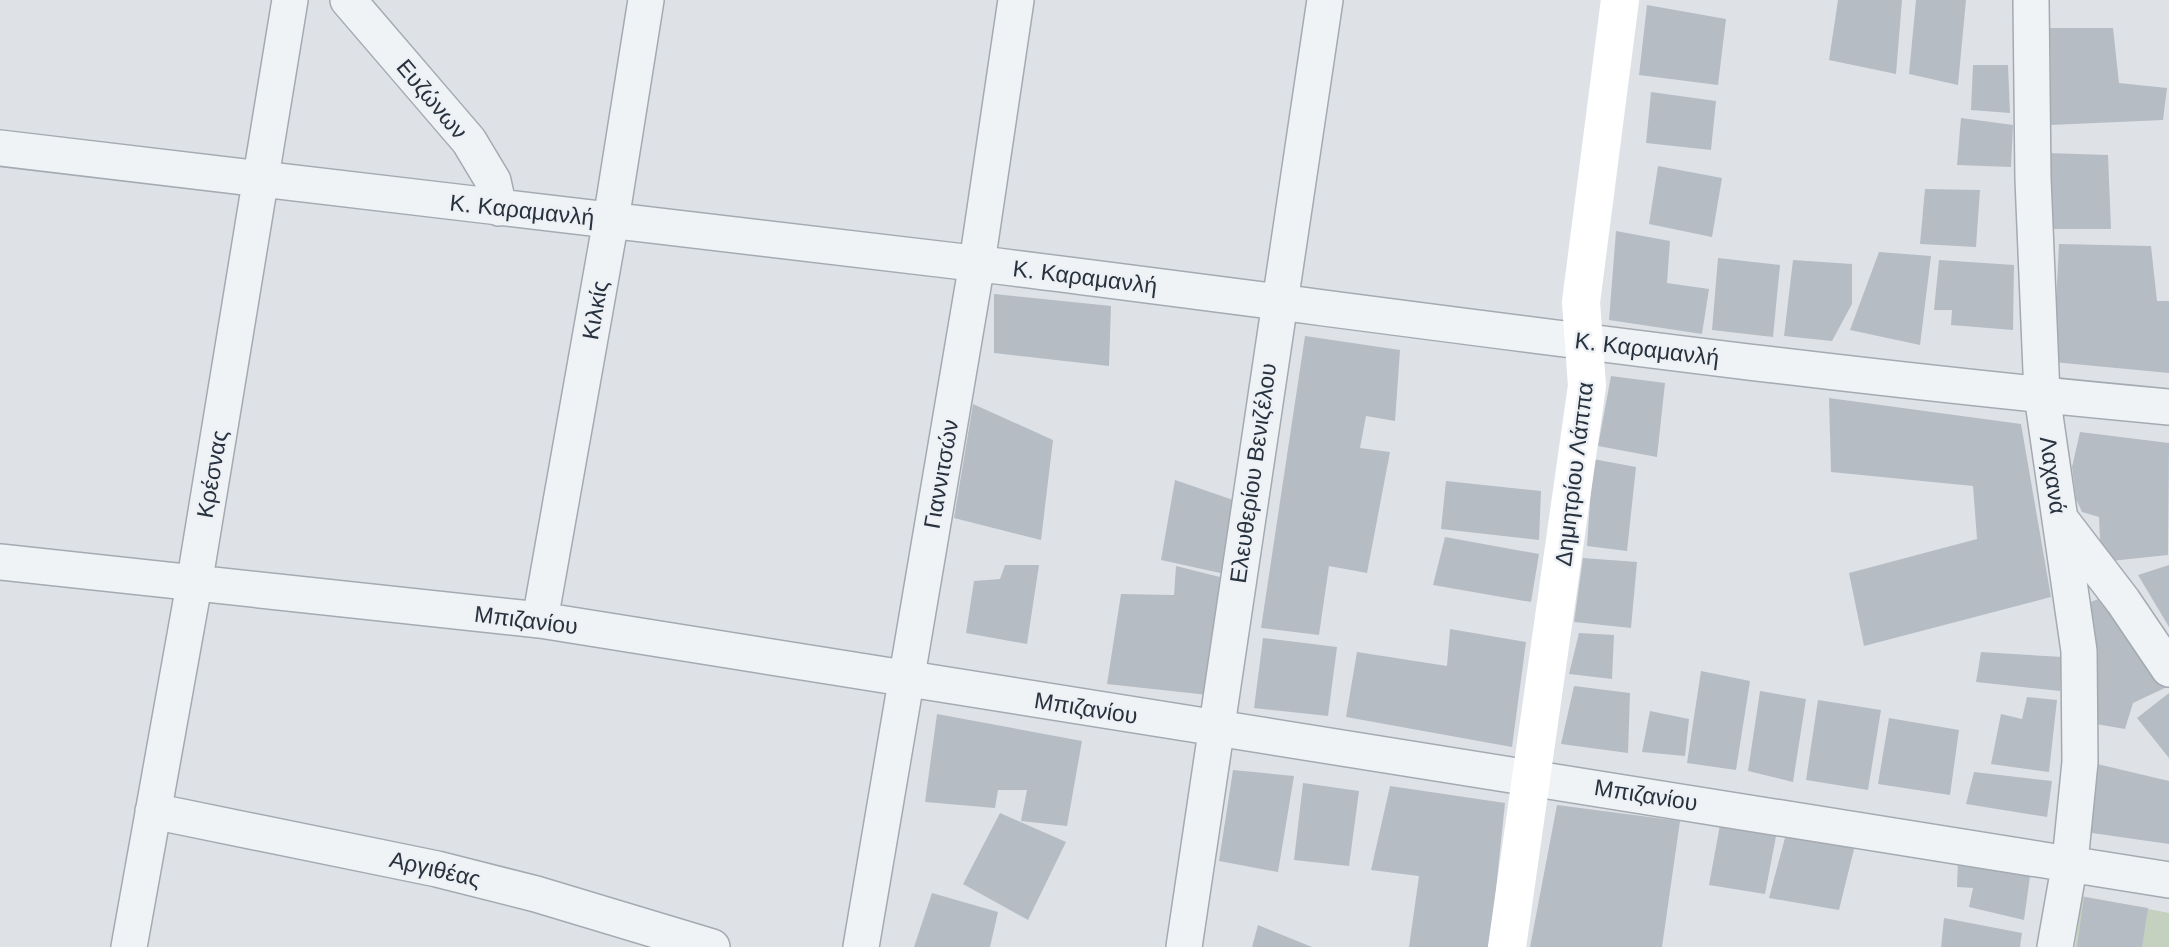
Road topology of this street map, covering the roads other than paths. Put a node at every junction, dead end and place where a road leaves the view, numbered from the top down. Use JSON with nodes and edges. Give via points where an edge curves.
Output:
{"nodes":[{"id":1,"x":290,"y":0,"type":"edge"},
{"id":2,"x":348,"y":0,"type":"edge"},
{"id":3,"x":646,"y":0,"type":"edge"},
{"id":4,"x":1016,"y":0,"type":"edge"},
{"id":5,"x":1325,"y":0,"type":"edge"},
{"id":6,"x":1620,"y":0,"type":"edge"},
{"id":7,"x":2031,"y":0,"type":"edge"},
{"id":8,"x":0,"y":148,"type":"edge"},
{"id":9,"x":261,"y":181,"type":"junction"},
{"id":10,"x":499,"y":208,"type":"junction"},
{"id":11,"x":611,"y":220,"type":"junction"},
{"id":12,"x":977,"y":263,"type":"junction"},
{"id":13,"x":1278,"y":302,"type":"junction"},
{"id":14,"x":1584,"y":342,"type":"junction"},
{"id":15,"x":2042,"y":396,"type":"junction"},
{"id":16,"x":2169,"y":407,"type":"edge"},
{"id":17,"x":2059,"y":517,"type":"junction"},
{"id":18,"x":0,"y":562,"type":"edge"},
{"id":19,"x":194,"y":585,"type":"junction"},
{"id":20,"x":540,"y":620,"type":"junction"},
{"id":21,"x":2169,"y":669,"type":"edge"},
{"id":22,"x":906,"y":679,"type":"junction"},
{"id":23,"x":1216,"y":729,"type":"junction"},
{"id":24,"x":1532,"y":777,"type":"junction"},
{"id":25,"x":153,"y":811,"type":"junction"},
{"id":26,"x":2070,"y":862,"type":"junction"},
{"id":27,"x":2169,"y":880,"type":"edge"},
{"id":28,"x":129,"y":947,"type":"edge"},
{"id":29,"x":712,"y":947,"type":"edge"},
{"id":30,"x":861,"y":947,"type":"edge"},
{"id":31,"x":1184,"y":947,"type":"edge"},
{"id":32,"x":1507,"y":947,"type":"edge"},
{"id":33,"x":2055,"y":947,"type":"edge"}],
"edges":[{"from":1,"to":9,"type":"street","name":"Κρέσνας"},
{"from":2,"to":10,"type":"street","name":"Ευζώνων","via":[[469,141],[493,181]]},
{"from":3,"to":11,"type":"street","name":"Κιλκίς"},
{"from":4,"to":12,"type":"street","name":"Γιαννιτσών"},
{"from":5,"to":13,"type":"street","name":"Ελευθερίου Βενιζέλου"},
{"from":6,"to":14,"type":"street","name":"Δημητρίου Λάππα","via":[[1581,302]]},
{"from":7,"to":15,"type":"street","name":"Λαχανά"},
{"from":8,"to":9,"type":"street","name":"Κ. Καραμανλή"},
{"from":9,"to":10,"type":"street","name":"Κ. Καραμανλή"},
{"from":9,"to":19,"type":"street","name":"Κρέσνας"},
{"from":10,"to":11,"type":"street","name":"Κ. Καραμανλή"},
{"from":11,"to":12,"type":"street","name":"Κ. Καραμανλή"},
{"from":11,"to":20,"type":"street","name":"Κιλκίς"},
{"from":12,"to":13,"type":"street","name":"Κ. Καραμανλή"},
{"from":12,"to":22,"type":"street","name":"Γιαννιτσών"},
{"from":13,"to":14,"type":"street","name":"Κ. Καραμανλή"},
{"from":13,"to":23,"type":"street","name":"Ελευθερίου Βενιζέλου"},
{"from":14,"to":15,"type":"street","name":"Κ. Καραμανλή"},
{"from":14,"to":24,"type":"street","name":"Δημητρίου Λάππα","via":[[1587,386]]},
{"from":15,"to":16,"type":"street","name":"Κ. Καραμανλή"},
{"from":15,"to":17,"type":"street","name":"Λαχανά"},
{"from":17,"to":21,"type":"street"},
{"from":17,"to":26,"type":"street","name":"Λαχανά","via":[[2079,651],[2080,762]]},
{"from":18,"to":19,"type":"street","name":"Μπιζανίου"},
{"from":19,"to":20,"type":"street","name":"Μπιζανίου"},
{"from":19,"to":25,"type":"street","name":"Κρέσνας"},
{"from":20,"to":22,"type":"street","name":"Μπιζανίου"},
{"from":22,"to":23,"type":"street","name":"Μπιζανίου"},
{"from":22,"to":30,"type":"street","name":"Γιαννιτσών"},
{"from":23,"to":24,"type":"street","name":"Μπιζανίου"},
{"from":23,"to":31,"type":"street","name":"Ελευθερίου Βενιζέλου"},
{"from":24,"to":26,"type":"street","name":"Μπιζανίου"},
{"from":24,"to":32,"type":"street","name":"Δημητρίου Λάππα"},
{"from":25,"to":28,"type":"street","name":"Κρέσνας"},
{"from":25,"to":29,"type":"street","name":"Αργιθέας","via":[[438,869]]},
{"from":26,"to":27,"type":"street","name":"Μπιζανίου"},
{"from":26,"to":33,"type":"street","name":"Λαχανά"}]}
